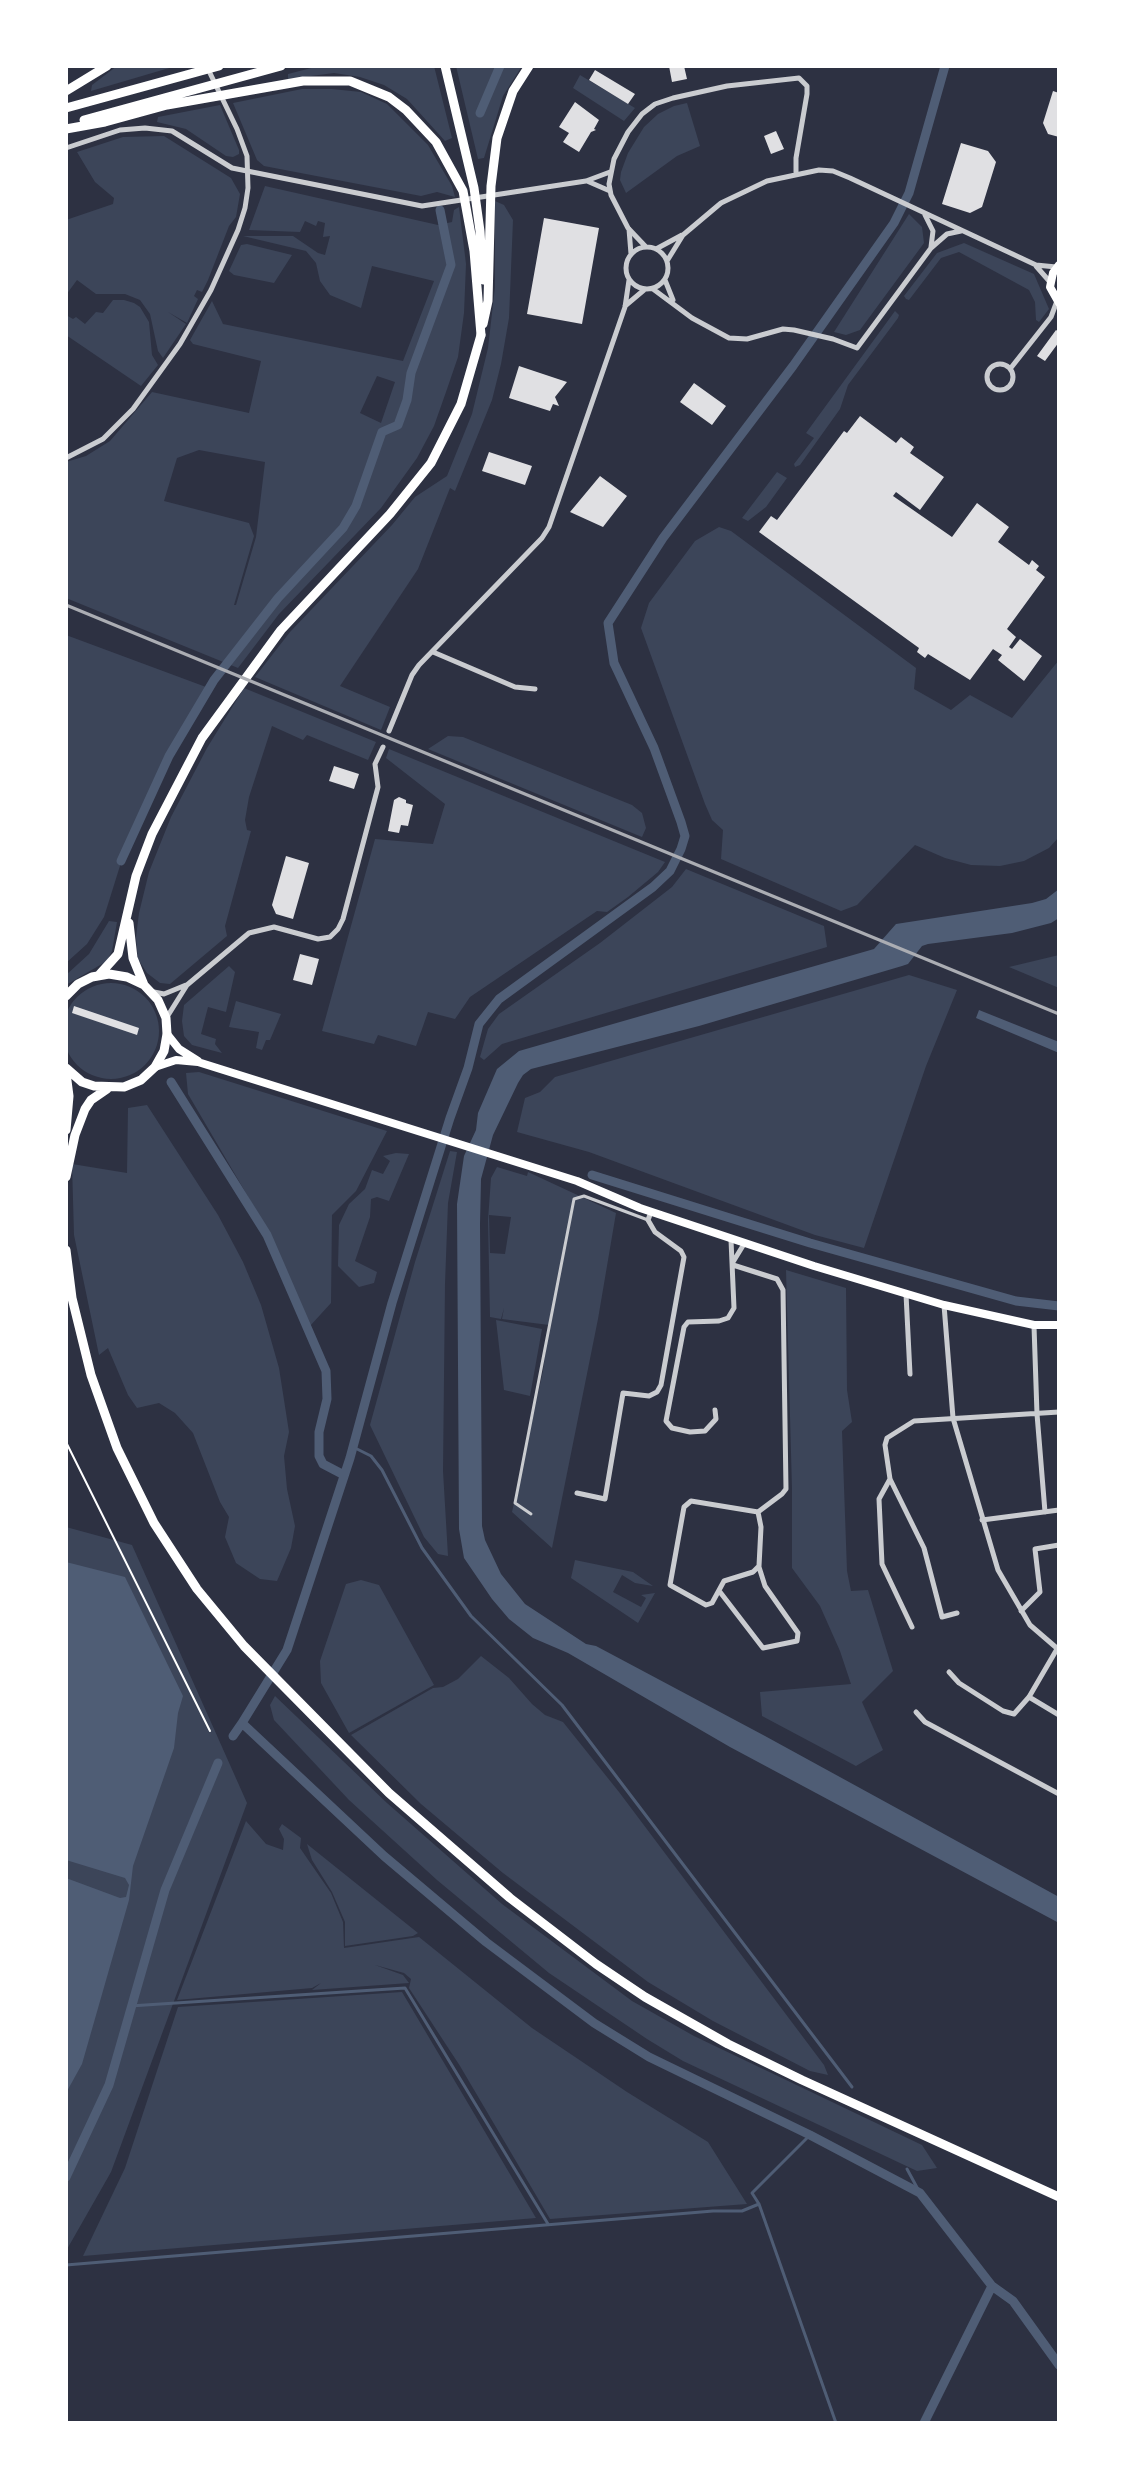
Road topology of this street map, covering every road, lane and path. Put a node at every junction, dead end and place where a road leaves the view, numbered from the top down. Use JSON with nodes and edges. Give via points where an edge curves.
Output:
{"nodes":[{"id":1,"x":107,"y":66,"type":"edge"},
{"id":2,"x":218,"y":66,"type":"edge"},
{"id":3,"x":281,"y":66,"type":"edge"},
{"id":4,"x":529,"y":66,"type":"edge"},
{"id":5,"x":446,"y":67,"type":"edge"},
{"id":6,"x":204,"y":68,"type":"edge"},
{"id":7,"x":66,"y":91,"type":"edge"},
{"id":8,"x":66,"y":108,"type":"edge"},
{"id":9,"x":66,"y":127,"type":"edge"},
{"id":10,"x":66,"y":148,"type":"edge"},
{"id":11,"x":248,"y":172,"type":"junction"},
{"id":12,"x":610,"y":172,"type":"junction"},
{"id":13,"x":796,"y":174,"type":"junction"},
{"id":14,"x":586,"y":181,"type":"junction"},
{"id":15,"x":610,"y":191,"type":"junction"},
{"id":16,"x":923,"y":212,"type":"junction"},
{"id":17,"x":474,"y":216,"type":"junction"},
{"id":18,"x":628,"y":228,"type":"junction"},
{"id":19,"x":962,"y":231,"type":"junction"},
{"id":20,"x":683,"y":235,"type":"junction"},
{"id":21,"x":646,"y":247,"type":"junction"},
{"id":22,"x":931,"y":248,"type":"junction"},
{"id":23,"x":656,"y":249,"type":"junction"},
{"id":24,"x":631,"y":254,"type":"junction"},
{"id":25,"x":667,"y":261,"type":"junction"},
{"id":26,"x":1036,"y":265,"type":"junction"},
{"id":27,"x":1058,"y":266,"type":"edge"},
{"id":28,"x":665,"y":279,"type":"junction"},
{"id":29,"x":629,"y":280,"type":"junction"},
{"id":30,"x":1050,"y":282,"type":"junction"},
{"id":31,"x":653,"y":289,"type":"junction"},
{"id":32,"x":644,"y":290,"type":"junction"},
{"id":33,"x":673,"y":301,"type":"junction"},
{"id":34,"x":1058,"y":302,"type":"edge"},
{"id":35,"x":625,"y":307,"type":"junction"},
{"id":36,"x":1059,"y":312,"type":"edge"},
{"id":37,"x":1051,"y":317,"type":"junction"},
{"id":38,"x":481,"y":335,"type":"junction"},
{"id":39,"x":1010,"y":369,"type":"junction"},
{"id":40,"x":66,"y":458,"type":"edge"},
{"id":41,"x":433,"y":652,"type":"junction"},
{"id":42,"x":535,"y":689,"type":"dead end"},
{"id":43,"x":389,"y":731,"type":"dead end"},
{"id":44,"x":383,"y":747,"type":"dead end"},
{"id":45,"x":128,"y":916,"type":"junction"},
{"id":46,"x":99,"y":975,"type":"junction"},
{"id":47,"x":187,"y":985,"type":"junction"},
{"id":48,"x":148,"y":988,"type":"junction"},
{"id":49,"x":66,"y":995,"type":"edge"},
{"id":50,"x":166,"y":1018,"type":"junction"},
{"id":51,"x":167,"y":1034,"type":"junction"},
{"id":52,"x":198,"y":1062,"type":"junction"},
{"id":53,"x":155,"y":1067,"type":"junction"},
{"id":54,"x":66,"y":1070,"type":"edge"},
{"id":55,"x":107,"y":1089,"type":"junction"},
{"id":56,"x":66,"y":1130,"type":"edge"},
{"id":57,"x":66,"y":1177,"type":"edge"},
{"id":58,"x":653,"y":1216,"type":"junction"},
{"id":59,"x":655,"y":1232,"type":"junction"},
{"id":60,"x":731,"y":1240,"type":"junction"},
{"id":61,"x":744,"y":1244,"type":"junction"},
{"id":62,"x":66,"y":1250,"type":"edge"},
{"id":63,"x":732,"y":1264,"type":"junction"},
{"id":64,"x":906,"y":1294,"type":"junction"},
{"id":65,"x":944,"y":1305,"type":"junction"},
{"id":66,"x":1034,"y":1325,"type":"junction"},
{"id":67,"x":1059,"y":1325,"type":"edge"},
{"id":68,"x":910,"y":1374,"type":"dead end"},
{"id":69,"x":715,"y":1410,"type":"dead end"},
{"id":70,"x":1059,"y":1412,"type":"edge"},
{"id":71,"x":1037,"y":1414,"type":"junction"},
{"id":72,"x":953,"y":1418,"type":"junction"},
{"id":73,"x":66,"y":1442,"type":"edge"},
{"id":74,"x":890,"y":1479,"type":"junction"},
{"id":75,"x":577,"y":1493,"type":"dead end"},
{"id":76,"x":1059,"y":1510,"type":"edge"},
{"id":77,"x":758,"y":1512,"type":"junction"},
{"id":78,"x":1045,"y":1512,"type":"junction"},
{"id":79,"x":531,"y":1514,"type":"dead end"},
{"id":80,"x":982,"y":1520,"type":"junction"},
{"id":81,"x":1059,"y":1545,"type":"edge"},
{"id":82,"x":759,"y":1566,"type":"junction"},
{"id":83,"x":720,"y":1592,"type":"junction"},
{"id":84,"x":1021,"y":1611,"type":"junction"},
{"id":85,"x":957,"y":1613,"type":"dead end"},
{"id":86,"x":912,"y":1627,"type":"dead end"},
{"id":87,"x":1058,"y":1650,"type":"edge"},
{"id":88,"x":949,"y":1672,"type":"dead end"},
{"id":89,"x":1029,"y":1697,"type":"junction"},
{"id":90,"x":916,"y":1712,"type":"dead end"},
{"id":91,"x":1059,"y":1715,"type":"edge"},
{"id":92,"x":210,"y":1731,"type":"dead end"},
{"id":93,"x":1059,"y":1794,"type":"edge"},
{"id":94,"x":1059,"y":2197,"type":"edge"}],
"edges":[{"from":1,"to":7,"type":"main road"},
{"from":2,"to":6,"type":"main road"},
{"from":3,"to":9,"type":"main road"},
{"from":4,"to":38,"type":"main road","via":[[513,91],[497,138],[488,301]]},
{"from":5,"to":17,"type":"main road","via":[[474,188]]},
{"from":6,"to":8,"type":"main road"},
{"from":6,"to":11,"type":"street","via":[[237,129]]},
{"from":9,"to":17,"type":"main road","via":[[229,94],[350,81],[389,97],[421,126],[443,151]]},
{"from":10,"to":11,"type":"street","via":[[120,130],[172,131],[232,168]]},
{"from":11,"to":14,"type":"street","via":[[422,206]]},
{"from":11,"to":40,"type":"street","via":[[238,230],[180,344],[118,425]]},
{"from":12,"to":13,"type":"street","via":[[632,126],[655,104],[727,86],[799,78],[807,94]]},
{"from":12,"to":14,"type":"street"},
{"from":12,"to":15,"type":"street"},
{"from":13,"to":16,"type":"street","via":[[833,171]]},
{"from":13,"to":20,"type":"street","via":[[743,191]]},
{"from":14,"to":15,"type":"street"},
{"from":15,"to":18,"type":"street"},
{"from":16,"to":19,"type":"street"},
{"from":16,"to":22,"type":"street","via":[[933,231]]},
{"from":17,"to":38,"type":"main road","via":[[483,274]]},
{"from":18,"to":21,"type":"street"},
{"from":18,"to":24,"type":"street"},
{"from":19,"to":22,"type":"street","via":[[947,234]]},
{"from":19,"to":26,"type":"street"},
{"from":20,"to":23,"type":"street"},
{"from":20,"to":25,"type":"street"},
{"from":21,"to":23,"type":"street"},
{"from":21,"to":24,"type":"street"},
{"from":22,"to":33,"type":"street","via":[[857,348],[783,329],[729,338]]},
{"from":23,"to":25,"type":"street"},
{"from":24,"to":29,"type":"street","via":[[625,267]]},
{"from":25,"to":28,"type":"street"},
{"from":26,"to":27,"type":"street"},
{"from":26,"to":30,"type":"street"},
{"from":27,"to":30,"type":"main road"},
{"from":28,"to":31,"type":"street"},
{"from":28,"to":33,"type":"street"},
{"from":29,"to":32,"type":"street"},
{"from":29,"to":35,"type":"street"},
{"from":30,"to":34,"type":"main road"},
{"from":31,"to":32,"type":"street"},
{"from":31,"to":33,"type":"street"},
{"from":32,"to":35,"type":"street"},
{"from":34,"to":37,"type":"street"},
{"from":35,"to":41,"type":"street","via":[[549,527]]},
{"from":36,"to":37,"type":"street"},
{"from":37,"to":39,"type":"street"},
{"from":38,"to":45,"type":"main road","via":[[461,404],[431,463],[281,630],[202,738],[152,834]]},
{"from":39,"to":39,"type":"street","via":[[1001,364],[990,368],[992,386],[1008,387]]},
{"from":41,"to":42,"type":"street","via":[[515,687]]},
{"from":41,"to":43,"type":"street","via":[[412,675]]},
{"from":44,"to":47,"type":"street","via":[[375,764],[378,787],[338,929],[318,939],[274,927],[256,930]]},
{"from":45,"to":46,"type":"main road","via":[[118,954]]},
{"from":45,"to":48,"type":"main road","via":[[133,958]]},
{"from":46,"to":48,"type":"main road","via":[[118,975]]},
{"from":46,"to":49,"type":"main road"},
{"from":47,"to":48,"type":"street","via":[[164,994]]},
{"from":47,"to":50,"type":"street"},
{"from":48,"to":50,"type":"main road"},
{"from":50,"to":51,"type":"main road"},
{"from":51,"to":52,"type":"main road"},
{"from":51,"to":53,"type":"main road"},
{"from":52,"to":53,"type":"main road","via":[[176,1060]]},
{"from":52,"to":58,"type":"main road","via":[[577,1181]]},
{"from":53,"to":55,"type":"main road","via":[[133,1084]]},
{"from":54,"to":55,"type":"main road","via":[[82,1082]]},
{"from":54,"to":56,"type":"main road"},
{"from":55,"to":57,"type":"main road","via":[[85,1109]]},
{"from":58,"to":59,"type":"street"},
{"from":58,"to":59,"type":"street"},
{"from":58,"to":60,"type":"main road"},
{"from":58,"to":79,"type":"lane","via":[[584,1196],[574,1199],[515,1503]]},
{"from":59,"to":75,"type":"street","via":[[684,1257],[661,1385],[649,1396],[623,1393],[605,1499]]},
{"from":60,"to":61,"type":"main road"},
{"from":60,"to":63,"type":"street"},
{"from":61,"to":63,"type":"street"},
{"from":61,"to":64,"type":"main road"},
{"from":62,"to":94,"type":"main road","via":[[72,1298],[106,1422],[133,1484],[175,1556],[244,1646],[389,1793],[552,1931],[645,1997],[802,2080]]},
{"from":63,"to":69,"type":"street","via":[[734,1308],[728,1318],[688,1322],[684,1327],[666,1421],[672,1428],[705,1431],[716,1419]]},
{"from":63,"to":77,"type":"street","via":[[777,1279],[783,1290],[786,1489]]},
{"from":64,"to":65,"type":"main road"},
{"from":64,"to":68,"type":"street"},
{"from":65,"to":66,"type":"main road"},
{"from":65,"to":72,"type":"street"},
{"from":66,"to":67,"type":"main road"},
{"from":66,"to":71,"type":"street"},
{"from":70,"to":71,"type":"street"},
{"from":71,"to":72,"type":"street"},
{"from":71,"to":78,"type":"street"},
{"from":72,"to":74,"type":"street","via":[[914,1421],[887,1438]]},
{"from":72,"to":80,"type":"street"},
{"from":73,"to":92,"type":"path"},
{"from":74,"to":85,"type":"street","via":[[924,1548],[942,1617]]},
{"from":74,"to":86,"type":"street","via":[[879,1499],[882,1564]]},
{"from":76,"to":78,"type":"street"},
{"from":77,"to":82,"type":"street"},
{"from":77,"to":83,"type":"street","via":[[691,1501],[684,1507],[670,1585],[706,1605]]},
{"from":78,"to":80,"type":"street"},
{"from":80,"to":84,"type":"street","via":[[998,1570]]},
{"from":81,"to":84,"type":"street","via":[[1035,1549],[1040,1592]]},
{"from":82,"to":83,"type":"street","via":[[724,1581]]},
{"from":82,"to":83,"type":"street","via":[[765,1586],[798,1633],[797,1641],[763,1648]]},
{"from":84,"to":87,"type":"street"},
{"from":87,"to":89,"type":"street"},
{"from":88,"to":89,"type":"street","via":[[1003,1711],[1014,1714]]},
{"from":89,"to":91,"type":"street"},
{"from":90,"to":93,"type":"street","via":[[925,1722]]}]}
